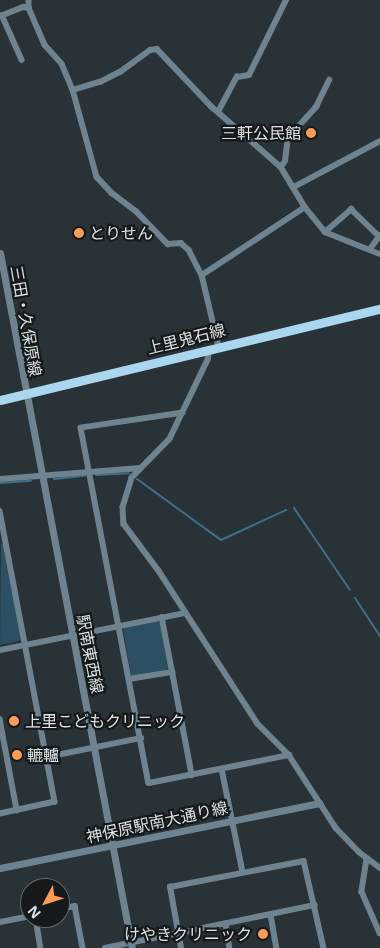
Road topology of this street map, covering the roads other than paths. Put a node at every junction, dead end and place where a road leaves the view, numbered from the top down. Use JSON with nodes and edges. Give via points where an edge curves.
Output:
{"nodes":[{"id":1,"x":29,"y":0,"type":"edge"},
{"id":2,"x":286,"y":0,"type":"edge"},
{"id":3,"x":29,"y":8,"type":"junction"},
{"id":4,"x":1,"y":16,"type":"edge"},
{"id":5,"x":22,"y":60,"type":"dead end"},
{"id":6,"x":330,"y":80,"type":"dead end"},
{"id":7,"x":73,"y":90,"type":"junction"},
{"id":8,"x":218,"y":112,"type":"junction"},
{"id":9,"x":380,"y":141,"type":"edge"},
{"id":10,"x":281,"y":167,"type":"junction"},
{"id":11,"x":294,"y":187,"type":"junction"},
{"id":12,"x":305,"y":207,"type":"junction"},
{"id":13,"x":325,"y":232,"type":"junction"},
{"id":14,"x":380,"y":235,"type":"edge"},
{"id":15,"x":370,"y":249,"type":"junction"},
{"id":16,"x":0,"y":252,"type":"edge"},
{"id":17,"x":380,"y":254,"type":"edge"},
{"id":18,"x":202,"y":275,"type":"junction"},
{"id":19,"x":380,"y":309,"type":"edge"},
{"id":20,"x":214,"y":348,"type":"junction"},
{"id":21,"x":26,"y":394,"type":"junction"},
{"id":22,"x":0,"y":400,"type":"edge"},
{"id":23,"x":184,"y":413,"type":"junction"},
{"id":24,"x":141,"y":468,"type":"junction"},
{"id":25,"x":90,"y":471,"type":"junction"},
{"id":26,"x":42,"y":476,"type":"junction"},
{"id":27,"x":0,"y":479,"type":"edge"},
{"id":28,"x":0,"y":511,"type":"edge"},
{"id":29,"x":3,"y":539,"type":"edge"},
{"id":30,"x":185,"y":613,"type":"junction"},
{"id":31,"x":162,"y":617,"type":"junction"},
{"id":32,"x":119,"y":626,"type":"junction"},
{"id":33,"x":72,"y":635,"type":"junction"},
{"id":34,"x":25,"y":645,"type":"junction"},
{"id":35,"x":0,"y":650,"type":"edge"},
{"id":36,"x":172,"y":672,"type":"junction"},
{"id":37,"x":129,"y":679,"type":"junction"},
{"id":38,"x":0,"y":719,"type":"edge"},
{"id":39,"x":140,"y":738,"type":"junction"},
{"id":40,"x":93,"y":747,"type":"junction"},
{"id":41,"x":47,"y":756,"type":"junction"},
{"id":42,"x":289,"y":756,"type":"junction"},
{"id":43,"x":222,"y":768,"type":"junction"},
{"id":44,"x":192,"y":775,"type":"junction"},
{"id":45,"x":319,"y":803,"type":"junction"},
{"id":46,"x":17,"y":810,"type":"junction"},
{"id":47,"x":0,"y":814,"type":"edge"},
{"id":48,"x":233,"y":820,"type":"junction"},
{"id":49,"x":112,"y":845,"type":"junction"},
{"id":50,"x":367,"y":859,"type":"junction"},
{"id":51,"x":0,"y":868,"type":"edge"},
{"id":52,"x":380,"y":868,"type":"edge"},
{"id":53,"x":243,"y":872,"type":"junction"},
{"id":54,"x":315,"y":905,"type":"junction"},
{"id":55,"x":70,"y":907,"type":"edge"},
{"id":56,"x":271,"y":915,"type":"junction"},
{"id":57,"x":20,"y":918,"type":"edge"},
{"id":58,"x":0,"y":922,"type":"edge"},
{"id":59,"x":226,"y":924,"type":"junction"},
{"id":60,"x":38,"y":928,"type":"edge"},
{"id":61,"x":380,"y":932,"type":"edge"},
{"id":62,"x":179,"y":933,"type":"junction"},
{"id":63,"x":131,"y":946,"type":"edge"},
{"id":64,"x":41,"y":948,"type":"edge"},
{"id":65,"x":83,"y":948,"type":"edge"},
{"id":66,"x":105,"y":948,"type":"edge"},
{"id":67,"x":181,"y":948,"type":"edge"},
{"id":68,"x":230,"y":948,"type":"edge"},
{"id":69,"x":277,"y":948,"type":"edge"},
{"id":70,"x":324,"y":948,"type":"edge"}],
"edges":[{"from":1,"to":3,"type":"street"},
{"from":2,"to":8,"type":"street","via":[[249,75],[237,77]]},
{"from":3,"to":4,"type":"street","via":[[23,7]]},
{"from":3,"to":7,"type":"street","via":[[45,45],[62,64]]},
{"from":4,"to":5,"type":"street"},
{"from":6,"to":10,"type":"street","via":[[316,107],[288,138],[285,162]]},
{"from":7,"to":8,"type":"street","via":[[100,82],[150,50],[157,49]]},
{"from":7,"to":18,"type":"street","via":[[97,177],[168,244],[185,245]]},
{"from":8,"to":10,"type":"street"},
{"from":9,"to":11,"type":"street"},
{"from":10,"to":11,"type":"street"},
{"from":11,"to":12,"type":"street"},
{"from":12,"to":13,"type":"street"},
{"from":12,"to":18,"type":"street"},
{"from":13,"to":14,"type":"street","via":[[351,209]]},
{"from":13,"to":15,"type":"street"},
{"from":14,"to":15,"type":"street"},
{"from":15,"to":17,"type":"street"},
{"from":16,"to":21,"type":"street","name":"三田・久保原線"},
{"from":18,"to":20,"type":"street"},
{"from":19,"to":20,"type":"main road","name":"上里鬼石線"},
{"from":20,"to":21,"type":"main road","name":"上里鬼石線"},
{"from":20,"to":23,"type":"street"},
{"from":21,"to":22,"type":"main road","name":"上里鬼石線"},
{"from":21,"to":26,"type":"street","name":"駅南東西線"},
{"from":23,"to":24,"type":"street","via":[[164,448]]},
{"from":23,"to":25,"type":"street","via":[[82,428]]},
{"from":24,"to":25,"type":"street"},
{"from":24,"to":30,"type":"street","via":[[128,488],[123,506],[124,524],[159,570]]},
{"from":25,"to":26,"type":"street"},
{"from":25,"to":32,"type":"street"},
{"from":26,"to":27,"type":"street"},
{"from":26,"to":33,"type":"street","name":"駅南東西線"},
{"from":28,"to":29,"type":"street"},
{"from":29,"to":34,"type":"street"},
{"from":30,"to":31,"type":"street"},
{"from":30,"to":42,"type":"street","via":[[258,724]]},
{"from":31,"to":32,"type":"street"},
{"from":31,"to":36,"type":"street"},
{"from":32,"to":33,"type":"street"},
{"from":32,"to":37,"type":"street"},
{"from":33,"to":34,"type":"street"},
{"from":33,"to":40,"type":"street","name":"駅南東西線"},
{"from":34,"to":35,"type":"street"},
{"from":34,"to":41,"type":"street"},
{"from":36,"to":37,"type":"street"},
{"from":36,"to":44,"type":"street"},
{"from":37,"to":39,"type":"street"},
{"from":38,"to":46,"type":"street"},
{"from":39,"to":40,"type":"street"},
{"from":39,"to":44,"type":"street","via":[[149,783]]},
{"from":40,"to":41,"type":"street"},
{"from":40,"to":49,"type":"street","name":"駅南東西線"},
{"from":41,"to":46,"type":"street","via":[[55,802]]},
{"from":42,"to":43,"type":"street"},
{"from":42,"to":45,"type":"street"},
{"from":43,"to":44,"type":"street"},
{"from":43,"to":48,"type":"street"},
{"from":45,"to":48,"type":"street","name":"神保原駅南大通り線"},
{"from":45,"to":50,"type":"street","via":[[336,828]]},
{"from":46,"to":47,"type":"street"},
{"from":48,"to":49,"type":"street","name":"神保原駅南大通り線"},
{"from":48,"to":53,"type":"street"},
{"from":49,"to":51,"type":"street","name":"神保原駅南大通り線"},
{"from":49,"to":63,"type":"street","name":"駅南東西線"},
{"from":50,"to":52,"type":"street"},
{"from":50,"to":61,"type":"street","via":[[362,892]]},
{"from":53,"to":54,"type":"street","via":[[304,861]]},
{"from":53,"to":62,"type":"street","via":[[170,887]]},
{"from":54,"to":56,"type":"street"},
{"from":54,"to":70,"type":"street"},
{"from":55,"to":65,"type":"street","via":[[75,906]]},
{"from":56,"to":59,"type":"street"},
{"from":56,"to":69,"type":"street"},
{"from":57,"to":58,"type":"street"},
{"from":59,"to":62,"type":"street"},
{"from":59,"to":68,"type":"street"},
{"from":60,"to":64,"type":"street"},
{"from":62,"to":63,"type":"street"},
{"from":62,"to":67,"type":"street"},
{"from":63,"to":66,"type":"street"}]}
